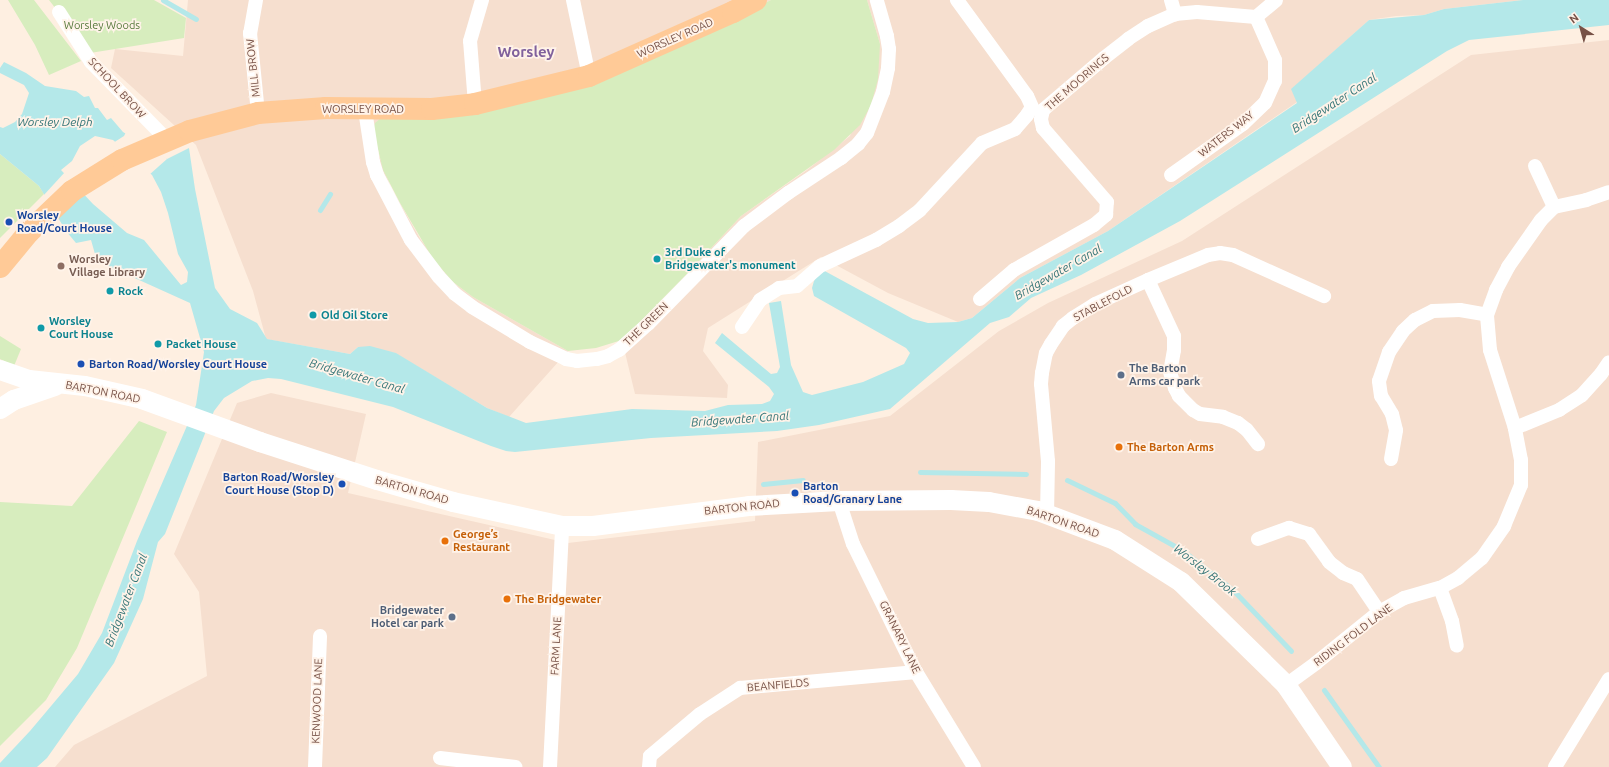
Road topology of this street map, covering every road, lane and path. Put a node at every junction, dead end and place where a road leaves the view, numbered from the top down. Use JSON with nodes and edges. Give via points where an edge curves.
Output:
{"nodes":[{"id":1,"x":256,"y":0,"type":"edge"},
{"id":2,"x":482,"y":0,"type":"edge"},
{"id":3,"x":575,"y":0,"type":"edge"},
{"id":4,"x":756,"y":0,"type":"edge"},
{"id":5,"x":877,"y":0,"type":"edge"},
{"id":6,"x":957,"y":0,"type":"edge"},
{"id":7,"x":1171,"y":0,"type":"edge"},
{"id":8,"x":1276,"y":0,"type":"edge"},
{"id":9,"x":59,"y":12,"type":"dead end"},
{"id":10,"x":1175,"y":14,"type":"junction"},
{"id":11,"x":1256,"y":17,"type":"junction"},
{"id":12,"x":589,"y":76,"type":"junction"},
{"id":13,"x":475,"y":104,"type":"junction"},
{"id":14,"x":365,"y":110,"type":"junction"},
{"id":15,"x":258,"y":112,"type":"junction"},
{"id":16,"x":159,"y":143,"type":"junction"},
{"id":17,"x":1535,"y":166,"type":"dead end"},
{"id":18,"x":1171,"y":175,"type":"dead end"},
{"id":19,"x":1609,"y":192,"type":"edge"},
{"id":20,"x":1554,"y":207,"type":"junction"},
{"id":21,"x":0,"y":267,"type":"edge"},
{"id":22,"x":1148,"y":280,"type":"junction"},
{"id":23,"x":1324,"y":296,"type":"dead end"},
{"id":24,"x":980,"y":299,"type":"dead end"},
{"id":25,"x":1487,"y":314,"type":"junction"},
{"id":26,"x":742,"y":327,"type":"dead end"},
{"id":27,"x":1609,"y":362,"type":"edge"},
{"id":28,"x":0,"y":370,"type":"edge"},
{"id":29,"x":61,"y":384,"type":"junction"},
{"id":30,"x":0,"y":409,"type":"edge"},
{"id":31,"x":1515,"y":428,"type":"junction"},
{"id":32,"x":1258,"y":444,"type":"dead end"},
{"id":33,"x":1391,"y":459,"type":"dead end"},
{"id":34,"x":839,"y":501,"type":"junction"},
{"id":35,"x":1047,"y":515,"type":"junction"},
{"id":36,"x":562,"y":526,"type":"junction"},
{"id":37,"x":1258,"y":538,"type":"dead end"},
{"id":38,"x":1440,"y":588,"type":"junction"},
{"id":39,"x":1380,"y":612,"type":"junction"},
{"id":40,"x":320,"y":636,"type":"dead end"},
{"id":41,"x":1457,"y":646,"type":"dead end"},
{"id":42,"x":916,"y":672,"type":"junction"},
{"id":43,"x":1609,"y":679,"type":"edge"},
{"id":44,"x":1286,"y":685,"type":"junction"},
{"id":45,"x":440,"y":758,"type":"dead end"},
{"id":46,"x":315,"y":767,"type":"edge"},
{"id":47,"x":515,"y":767,"type":"edge"},
{"id":48,"x":550,"y":767,"type":"edge"},
{"id":49,"x":649,"y":767,"type":"edge"},
{"id":50,"x":974,"y":767,"type":"edge"},
{"id":51,"x":1342,"y":767,"type":"edge"},
{"id":52,"x":1555,"y":767,"type":"edge"}],
"edges":[{"from":1,"to":15,"type":"street","name":"MILL BROW","via":[[250,33]]},
{"from":2,"to":13,"type":"street","via":[[470,40]]},
{"from":3,"to":12,"type":"street"},
{"from":4,"to":12,"type":"main road","name":"WORSLEY ROAD"},
{"from":5,"to":14,"type":"street","name":"THE GREEN","via":[[887,36],[888,68],[883,92],[867,132],[858,144],[744,226],[648,324],[619,350],[596,359],[566,359],[535,344],[472,308],[439,278],[411,240],[377,175]]},
{"from":6,"to":26,"type":"street","via":[[1027,96],[1032,107],[1027,115],[1015,129],[982,143],[920,210],[899,226],[876,240],[820,266],[796,286],[779,288],[760,300]]},
{"from":7,"to":10,"type":"street"},
{"from":8,"to":11,"type":"street"},
{"from":9,"to":16,"type":"street","name":"SCHOOL BROW","via":[[91,62]]},
{"from":10,"to":11,"type":"street","name":"THE MOORINGS","via":[[1197,12]]},
{"from":10,"to":24,"type":"street","name":"THE MOORINGS","via":[[1148,26],[1128,39],[1043,110],[1043,128],[1107,202],[1106,215],[1094,225],[1014,270]]},
{"from":11,"to":18,"type":"street","name":"WATERS WAY","via":[[1275,60],[1275,81],[1265,103],[1243,124]]},
{"from":12,"to":13,"type":"main road","name":"WORSLEY ROAD"},
{"from":13,"to":14,"type":"main road","name":"WORSLEY ROAD","via":[[432,109]]},
{"from":14,"to":15,"type":"main road","name":"WORSLEY ROAD","via":[[326,108]]},
{"from":15,"to":16,"type":"main road","name":"WORSLEY ROAD","via":[[217,122]]},
{"from":16,"to":21,"type":"main road","name":"WORSLEY ROAD","via":[[122,160],[81,185],[49,212]]},
{"from":17,"to":20,"type":"street"},
{"from":19,"to":20,"type":"street"},
{"from":20,"to":25,"type":"street","name":"RIDING FOLD LANE","via":[[1541,220],[1508,267]]},
{"from":22,"to":23,"type":"street","name":"STABLEFOLD","via":[[1208,255],[1220,253],[1233,255]]},
{"from":22,"to":32,"type":"street","via":[[1174,336],[1170,372],[1179,396],[1200,414],[1223,417],[1238,423]]},
{"from":22,"to":35,"type":"street","name":"STABLEFOLD","via":[[1095,304],[1073,318],[1063,326],[1046,353],[1041,384],[1048,461]]},
{"from":25,"to":31,"type":"street","name":"RIDING FOLD LANE","via":[[1490,350]]},
{"from":25,"to":33,"type":"street","via":[[1460,310],[1433,311],[1415,320],[1403,331],[1392,347],[1379,381],[1381,396],[1392,414],[1396,430]]},
{"from":27,"to":31,"type":"street","via":[[1582,395],[1559,410]]},
{"from":28,"to":29,"type":"main road","name":"BARTON ROAD","via":[[29,380]]},
{"from":29,"to":30,"type":"main road","name":"BARTON ROAD","via":[[14,400]]},
{"from":29,"to":36,"type":"main road","name":"BARTON ROAD","via":[[85,386],[123,395],[383,482],[453,502]]},
{"from":31,"to":38,"type":"street","name":"RIDING FOLD LANE","via":[[1521,460],[1520,485],[1504,526],[1482,558],[1458,578]]},
{"from":34,"to":35,"type":"main road","name":"BARTON ROAD","via":[[989,502],[1017,506]]},
{"from":34,"to":36,"type":"main road","name":"BARTON ROAD","via":[[749,506],[592,526]]},
{"from":34,"to":42,"type":"street","name":"GRANARY LANE","via":[[853,544]]},
{"from":35,"to":44,"type":"main road","name":"BARTON ROAD","via":[[1115,540],[1181,582]]},
{"from":36,"to":48,"type":"street","name":"FARM LANE"},
{"from":37,"to":39,"type":"street","via":[[1289,528],[1309,534],[1328,562],[1357,579]]},
{"from":38,"to":39,"type":"street","name":"RIDING FOLD LANE","via":[[1404,598]]},
{"from":38,"to":41,"type":"street","via":[[1452,621]]},
{"from":39,"to":44,"type":"street","name":"RIDING FOLD LANE"},
{"from":40,"to":46,"type":"street","name":"KENWOOD LANE"},
{"from":42,"to":49,"type":"street","name":"BEANFIELDS","via":[[740,688],[700,714],[650,756]]},
{"from":42,"to":50,"type":"street","name":"GRANARY LANE"},
{"from":43,"to":52,"type":"street"},
{"from":44,"to":51,"type":"main road","name":"BARTON ROAD"},
{"from":45,"to":47,"type":"street"}]}
